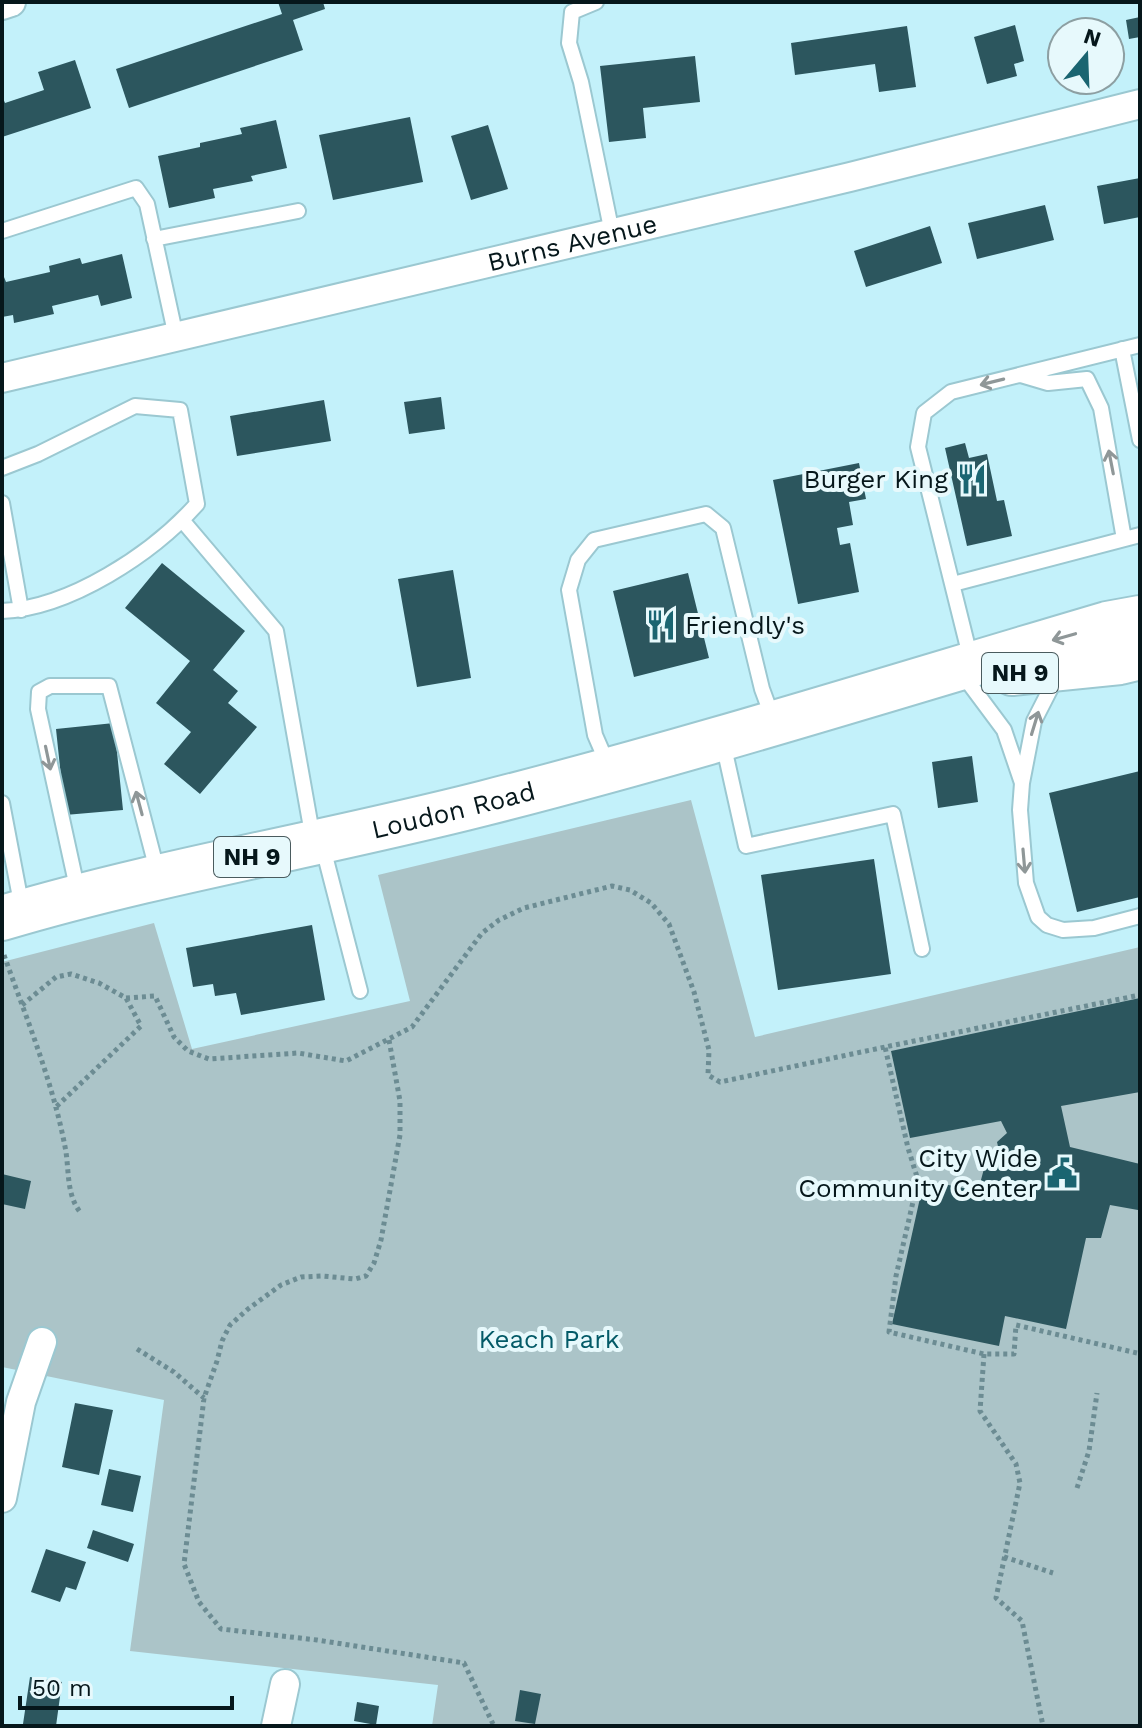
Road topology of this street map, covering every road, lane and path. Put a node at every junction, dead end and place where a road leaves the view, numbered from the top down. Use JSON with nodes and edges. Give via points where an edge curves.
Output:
{"nodes":[{"id":1,"x":11,"y":2,"type":"edge"},
{"id":2,"x":596,"y":2,"type":"edge"},
{"id":3,"x":2,"y":5,"type":"edge"},
{"id":4,"x":1140,"y":104,"type":"edge"},
{"id":5,"x":298,"y":211,"type":"dead end"},
{"id":6,"x":2,"y":231,"type":"edge"},
{"id":7,"x":612,"y":233,"type":"junction"},
{"id":8,"x":154,"y":239,"type":"junction"},
{"id":9,"x":176,"y":337,"type":"junction"},
{"id":10,"x":1140,"y":345,"type":"edge"},
{"id":11,"x":1122,"y":349,"type":"junction"},
{"id":12,"x":1021,"y":375,"type":"junction"},
{"id":13,"x":2,"y":378,"type":"edge"},
{"id":14,"x":1140,"y":440,"type":"edge"},
{"id":15,"x":2,"y":468,"type":"edge"},
{"id":16,"x":2,"y":503,"type":"edge"},
{"id":17,"x":182,"y":520,"type":"junction"},
{"id":18,"x":1135,"y":538,"type":"edge"},
{"id":19,"x":953,"y":584,"type":"junction"},
{"id":20,"x":21,"y":610,"type":"junction"},
{"id":21,"x":2,"y":611,"type":"edge"},
{"id":22,"x":1140,"y":618,"type":"edge"},
{"id":23,"x":1140,"y":657,"type":"edge"},
{"id":24,"x":1062,"y":668,"type":"junction"},
{"id":25,"x":969,"y":671,"type":"junction"},
{"id":26,"x":775,"y":723,"type":"junction"},
{"id":27,"x":722,"y":739,"type":"junction"},
{"id":28,"x":610,"y":770,"type":"junction"},
{"id":29,"x":1022,"y":783,"type":"junction"},
{"id":30,"x":2,"y":803,"type":"edge"},
{"id":31,"x":317,"y":842,"type":"junction"},
{"id":32,"x":159,"y":878,"type":"junction"},
{"id":33,"x":80,"y":897,"type":"junction"},
{"id":34,"x":1140,"y":916,"type":"edge"},
{"id":35,"x":10,"y":929,"type":"edge"},
{"id":36,"x":922,"y":949,"type":"dead end"},
{"id":37,"x":360,"y":991,"type":"dead end"},
{"id":38,"x":1140,"y":995,"type":"edge"},
{"id":39,"x":126,"y":998,"type":"junction"},
{"id":40,"x":22,"y":1005,"type":"junction"},
{"id":41,"x":389,"y":1040,"type":"junction"},
{"id":42,"x":885,"y":1047,"type":"junction"},
{"id":43,"x":56,"y":1107,"type":"junction"},
{"id":44,"x":80,"y":1212,"type":"dead end"},
{"id":45,"x":42,"y":1342,"type":"dead end"},
{"id":46,"x":137,"y":1349,"type":"dead end"},
{"id":47,"x":1137,"y":1353,"type":"dead end"},
{"id":48,"x":984,"y":1354,"type":"junction"},
{"id":49,"x":1097,"y":1393,"type":"dead end"},
{"id":50,"x":204,"y":1398,"type":"junction"},
{"id":51,"x":1077,"y":1488,"type":"dead end"},
{"id":52,"x":2,"y":1498,"type":"edge"},
{"id":53,"x":1004,"y":1557,"type":"junction"},
{"id":54,"x":1053,"y":1573,"type":"dead end"},
{"id":55,"x":285,"y":1684,"type":"dead end"},
{"id":56,"x":276,"y":1726,"type":"edge"},
{"id":57,"x":497,"y":1726,"type":"edge"},
{"id":58,"x":1043,"y":1726,"type":"edge"}],
"edges":[{"from":1,"to":3,"type":"street"},
{"from":2,"to":7,"type":"lane","via":[[572,12],[569,43]]},
{"from":4,"to":7,"type":"street","name":"Burns Avenue"},
{"from":5,"to":8,"type":"lane"},
{"from":6,"to":8,"type":"lane","via":[[136,188],[147,204]]},
{"from":7,"to":9,"type":"street","name":"Burns Avenue"},
{"from":8,"to":9,"type":"lane"},
{"from":9,"to":13,"type":"street","name":"Burns Avenue"},
{"from":10,"to":11,"type":"lane"},
{"from":11,"to":12,"type":"lane"},
{"from":11,"to":14,"type":"lane"},
{"from":18,"to":12,"type":"lane","one_way":true,"via":[[1101,408],[1087,379],[1048,383]]},
{"from":12,"to":19,"type":"lane","one_way":true,"via":[[951,392],[924,413],[918,447]]},
{"from":15,"to":17,"type":"lane","via":[[135,406],[180,410],[197,504]]},
{"from":16,"to":20,"type":"lane"},
{"from":17,"to":20,"type":"lane","via":[[99,583]]},
{"from":17,"to":31,"type":"lane","via":[[276,631]]},
{"from":18,"to":19,"type":"lane"},
{"from":19,"to":25,"type":"lane"},
{"from":20,"to":21,"type":"lane"},
{"from":22,"to":25,"type":"main road","name":"Loudon Road","one_way":true,"via":[[1107,624]]},
{"from":23,"to":24,"type":"main road","name":"Loudon Road","number":"NH 9"},
{"from":24,"to":25,"type":"main road","name":"Loudon Road","number":"NH 9"},
{"from":29,"to":24,"type":"lane","one_way":true,"via":[[1034,721]]},
{"from":25,"to":26,"type":"main road","name":"Loudon Road","number":"NH 9"},
{"from":25,"to":29,"type":"lane","via":[[1004,730]]},
{"from":26,"to":27,"type":"main road","name":"Loudon Road","number":"NH 9"},
{"from":26,"to":28,"type":"lane","via":[[723,528],[706,514],[594,540],[578,560],[569,590],[595,735]]},
{"from":27,"to":28,"type":"main road","name":"Loudon Road","number":"NH 9"},
{"from":27,"to":36,"type":"lane","via":[[746,846],[893,814]]},
{"from":28,"to":31,"type":"main road","name":"Loudon Road","number":"NH 9"},
{"from":29,"to":34,"type":"lane","one_way":true,"via":[[1026,883],[1038,917],[1063,930]]},
{"from":30,"to":35,"type":"lane"},
{"from":31,"to":32,"type":"main road","name":"Loudon Road","number":"NH 9"},
{"from":31,"to":37,"type":"lane"},
{"from":32,"to":33,"type":"main road","name":"Loudon Road","number":"NH 9"},
{"from":32,"to":33,"type":"lane","one_way":true,"via":[[109,686],[50,686],[39,692],[38,709]]},
{"from":33,"to":35,"type":"main road","name":"Loudon Road","number":"NH 9"},
{"from":35,"to":40,"type":"path"},
{"from":38,"to":42,"type":"path"},
{"from":39,"to":40,"type":"path","via":[[71,974],[56,977]]},
{"from":39,"to":41,"type":"path","via":[[155,996],[174,1037],[188,1051],[209,1059],[298,1053],[346,1061]]},
{"from":39,"to":43,"type":"path","via":[[141,1026]]},
{"from":40,"to":43,"type":"path"},
{"from":41,"to":42,"type":"path","via":[[412,1027],[482,933],[499,920],[524,908],[612,886],[651,903],[669,924],[698,1006],[709,1050],[708,1075],[720,1082]]},
{"from":41,"to":50,"type":"path","via":[[400,1135],[374,1263],[366,1276],[355,1279],[301,1277],[248,1309],[222,1341]]},
{"from":42,"to":48,"type":"path","via":[[918,1180],[889,1332]]},
{"from":43,"to":44,"type":"path","via":[[71,1201]]},
{"from":45,"to":52,"type":"street","via":[[21,1402]]},
{"from":46,"to":50,"type":"path"},
{"from":47,"to":48,"type":"path","via":[[1016,1325],[1014,1354]]},
{"from":48,"to":53,"type":"path","via":[[980,1411],[1016,1464],[1020,1483]]},
{"from":49,"to":51,"type":"path","via":[[1089,1451]]},
{"from":50,"to":57,"type":"path","via":[[184,1564],[199,1602],[221,1629],[464,1663]]},
{"from":53,"to":54,"type":"path"},
{"from":53,"to":58,"type":"path","via":[[996,1598],[1022,1621]]},
{"from":55,"to":56,"type":"street"}]}
